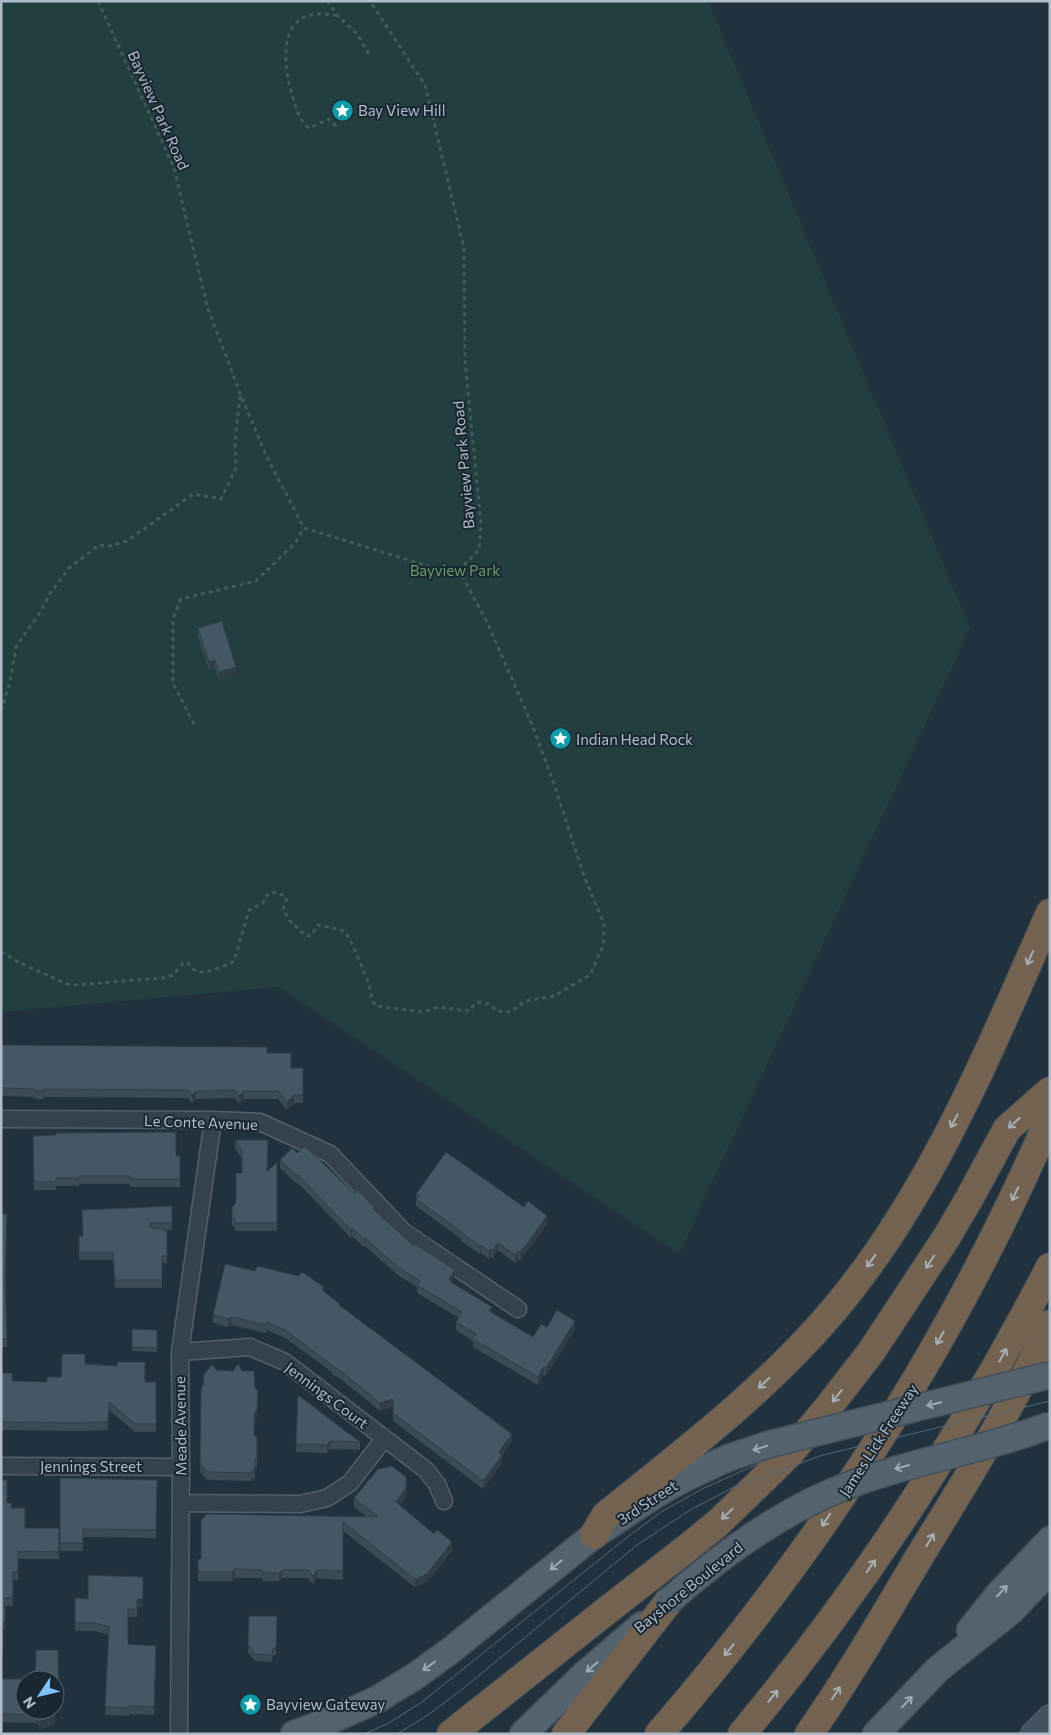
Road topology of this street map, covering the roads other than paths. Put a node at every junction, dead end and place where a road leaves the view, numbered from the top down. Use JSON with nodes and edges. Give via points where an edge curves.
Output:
{"nodes":[{"id":1,"x":1050,"y":913,"type":"edge"},
{"id":2,"x":1050,"y":1091,"type":"edge"},
{"id":3,"x":1050,"y":1118,"type":"edge"},
{"id":4,"x":1,"y":1120,"type":"edge"},
{"id":5,"x":213,"y":1120,"type":"junction"},
{"id":6,"x":1050,"y":1267,"type":"edge"},
{"id":7,"x":518,"y":1309,"type":"dead end"},
{"id":8,"x":1050,"y":1324,"type":"edge"},
{"id":9,"x":180,"y":1352,"type":"junction"},
{"id":10,"x":1050,"y":1376,"type":"edge"},
{"id":11,"x":1050,"y":1425,"type":"edge"},
{"id":12,"x":1024,"y":1435,"type":"junction"},
{"id":13,"x":1050,"y":1438,"type":"edge"},
{"id":14,"x":384,"y":1439,"type":"junction"},
{"id":15,"x":1,"y":1466,"type":"edge"},
{"id":16,"x":181,"y":1467,"type":"junction"},
{"id":17,"x":444,"y":1502,"type":"dead end"},
{"id":18,"x":181,"y":1503,"type":"junction"},
{"id":19,"x":594,"y":1535,"type":"junction"},
{"id":20,"x":1050,"y":1540,"type":"edge"},
{"id":21,"x":1050,"y":1570,"type":"edge"},
{"id":22,"x":669,"y":1601,"type":"junction"},
{"id":23,"x":938,"y":1669,"type":"junction"},
{"id":24,"x":1050,"y":1718,"type":"edge"},
{"id":25,"x":179,"y":1734,"type":"edge"},
{"id":26,"x":294,"y":1734,"type":"edge"},
{"id":27,"x":452,"y":1734,"type":"edge"},
{"id":28,"x":523,"y":1734,"type":"edge"},
{"id":29,"x":566,"y":1734,"type":"edge"},
{"id":30,"x":659,"y":1734,"type":"edge"},
{"id":31,"x":742,"y":1734,"type":"edge"},
{"id":32,"x":809,"y":1734,"type":"edge"},
{"id":33,"x":876,"y":1734,"type":"edge"},
{"id":34,"x":1033,"y":1734,"type":"edge"}],
"edges":[{"from":1,"to":19,"type":"highway","one_way":true,"via":[[960,1110],[902,1215],[869,1264],[794,1354],[716,1426],[606,1515]]},
{"from":2,"to":27,"type":"highway","one_way":true,"via":[[1007,1129],[965,1207],[882,1336],[789,1454],[718,1523]]},
{"from":3,"to":30,"type":"highway","name":"James Lick Freeway","one_way":true,"via":[[984,1257],[894,1417],[794,1566]]},
{"from":4,"to":5,"type":"street","name":"Le Conte Avenue"},
{"from":5,"to":7,"type":"street","name":"Le Conte Avenue","via":[[260,1122],[330,1154],[404,1232]]},
{"from":5,"to":9,"type":"street","name":"Meade Avenue"},
{"from":31,"to":6,"type":"highway","one_way":true,"via":[[845,1602],[916,1499],[992,1375]]},
{"from":32,"to":8,"type":"highway","one_way":true,"via":[[967,1478]]},
{"from":9,"to":14,"type":"street","name":"Jennings Court","via":[[250,1347],[285,1362]]},
{"from":9,"to":16,"type":"street","name":"Meade Avenue"},
{"from":10,"to":19,"type":"main road","name":"3rd Street","one_way":true,"bridge":true,"via":[[770,1444],[728,1458],[687,1476]]},
{"from":11,"to":12,"type":"main road","name":"Bayshore Boulevard","bridge":true},
{"from":12,"to":13,"type":"main road"},
{"from":12,"to":22,"type":"main road","name":"Bayshore Boulevard","one_way":true,"bridge":true,"via":[[898,1468],[815,1499],[737,1546]]},
{"from":14,"to":17,"type":"street","name":"Jennings Court","via":[[426,1470],[437,1484]]},
{"from":14,"to":18,"type":"street","name":"Jennings Court","via":[[350,1483],[327,1498],[300,1504]]},
{"from":15,"to":16,"type":"street","name":"Jennings Street"},
{"from":16,"to":18,"type":"street","name":"Meade Avenue"},
{"from":18,"to":25,"type":"street","name":"Meade Avenue"},
{"from":19,"to":26,"type":"main road","name":"3rd Street","one_way":true,"via":[[414,1677],[376,1700]]},
{"from":23,"to":20,"type":"main road","one_way":true,"via":[[998,1595]]},
{"from":21,"to":23,"type":"main road","via":[[1011,1611]]},
{"from":22,"to":28,"type":"main road","name":"Bayshore Boulevard","one_way":true,"via":[[584,1674]]},
{"from":22,"to":29,"type":"highway"},
{"from":33,"to":23,"type":"main road","one_way":true},
{"from":24,"to":34,"type":"main road"}]}
